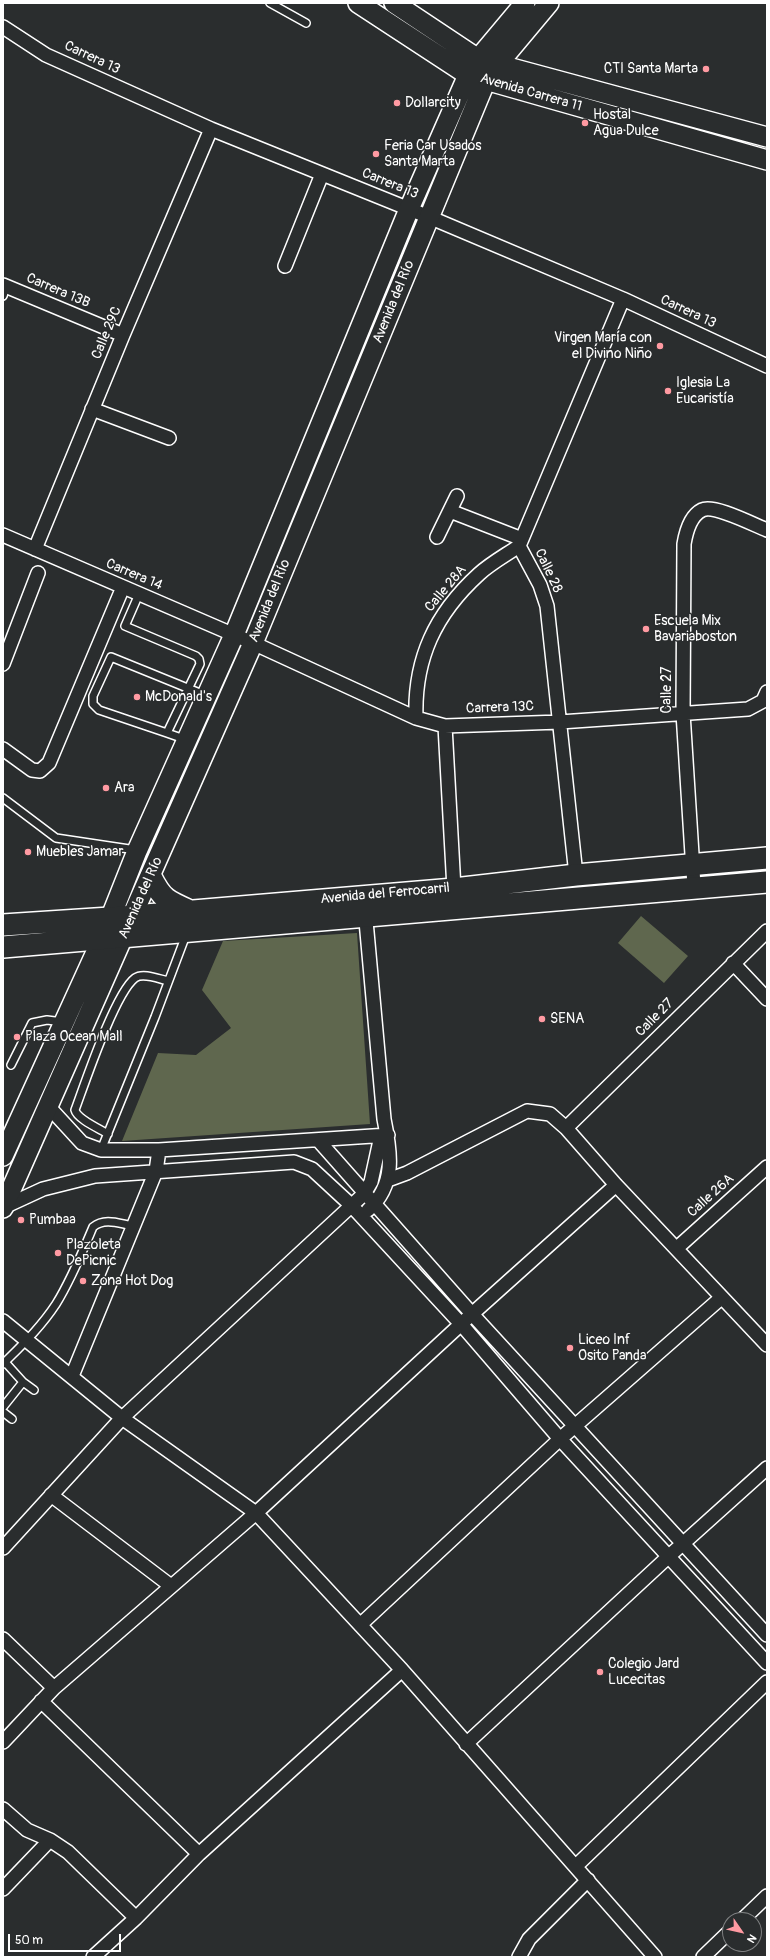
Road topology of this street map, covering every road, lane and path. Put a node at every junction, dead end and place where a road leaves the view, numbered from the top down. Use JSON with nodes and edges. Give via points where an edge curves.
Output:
{"nodes":[{"id":1,"x":270,"y":3,"type":"edge"},
{"id":2,"x":358,"y":3,"type":"edge"},
{"id":3,"x":394,"y":3,"type":"edge"},
{"id":4,"x":525,"y":3,"type":"edge"},
{"id":5,"x":549,"y":3,"type":"edge"},
{"id":6,"x":306,"y":23,"type":"dead end"},
{"id":7,"x":3,"y":27,"type":"edge"},
{"id":8,"x":478,"y":59,"type":"junction"},
{"id":9,"x":498,"y":64,"type":"junction"},
{"id":10,"x":468,"y":75,"type":"junction"},
{"id":11,"x":486,"y":80,"type":"junction"},
{"id":12,"x":211,"y":129,"type":"junction"},
{"id":13,"x":767,"y":137,"type":"edge"},
{"id":14,"x":767,"y":160,"type":"edge"},
{"id":15,"x":322,"y":174,"type":"junction"},
{"id":16,"x":410,"y":209,"type":"junction"},
{"id":17,"x":429,"y":217,"type":"junction"},
{"id":18,"x":285,"y":266,"type":"dead end"},
{"id":19,"x":4,"y":289,"type":"edge"},
{"id":20,"x":622,"y":299,"type":"junction"},
{"id":21,"x":123,"y":335,"type":"junction"},
{"id":22,"x":767,"y":366,"type":"edge"},
{"id":23,"x":92,"y":409,"type":"junction"},
{"id":24,"x":169,"y":438,"type":"dead end"},
{"id":25,"x":457,"y":496,"type":"dead end"},
{"id":26,"x":450,"y":511,"type":"junction"},
{"id":27,"x":767,"y":530,"type":"edge"},
{"id":28,"x":3,"y":535,"type":"edge"},
{"id":29,"x":437,"y":537,"type":"dead end"},
{"id":30,"x":520,"y":542,"type":"junction"},
{"id":31,"x":35,"y":549,"type":"junction"},
{"id":32,"x":38,"y":573,"type":"dead end"},
{"id":33,"x":123,"y":587,"type":"junction"},
{"id":34,"x":139,"y":594,"type":"junction"},
{"id":35,"x":234,"y":635,"type":"junction"},
{"id":36,"x":253,"y":643,"type":"junction"},
{"id":37,"x":3,"y":664,"type":"edge"},
{"id":38,"x":188,"y":688,"type":"junction"},
{"id":39,"x":207,"y":696,"type":"junction"},
{"id":40,"x":765,"y":696,"type":"edge"},
{"id":41,"x":683,"y":713,"type":"junction"},
{"id":42,"x":416,"y":718,"type":"junction"},
{"id":43,"x":560,"y":722,"type":"junction"},
{"id":44,"x":445,"y":726,"type":"junction"},
{"id":45,"x":167,"y":733,"type":"junction"},
{"id":46,"x":187,"y":740,"type":"junction"},
{"id":47,"x":3,"y":749,"type":"edge"},
{"id":48,"x":3,"y":798,"type":"edge"},
{"id":49,"x":137,"y":850,"type":"junction"},
{"id":50,"x":767,"y":858,"type":"edge"},
{"id":51,"x":691,"y":864,"type":"junction"},
{"id":52,"x":576,"y":875,"type":"junction"},
{"id":53,"x":151,"y":877,"type":"junction"},
{"id":54,"x":767,"y":882,"type":"edge"},
{"id":55,"x":694,"y":886,"type":"junction"},
{"id":56,"x":454,"y":889,"type":"junction"},
{"id":57,"x":364,"y":896,"type":"junction"},
{"id":58,"x":190,"y":911,"type":"junction"},
{"id":59,"x":134,"y":916,"type":"junction"},
{"id":60,"x":366,"y":917,"type":"junction"},
{"id":61,"x":110,"y":918,"type":"junction"},
{"id":62,"x":3,"y":925,"type":"edge"},
{"id":63,"x":767,"y":931,"type":"edge"},
{"id":64,"x":186,"y":932,"type":"junction"},
{"id":65,"x":124,"y":938,"type":"junction"},
{"id":66,"x":102,"y":939,"type":"junction"},
{"id":67,"x":3,"y":947,"type":"edge"},
{"id":68,"x":733,"y":963,"type":"junction"},
{"id":69,"x":168,"y":981,"type":"junction"},
{"id":70,"x":767,"y":998,"type":"edge"},
{"id":71,"x":64,"y":1022,"type":"junction"},
{"id":72,"x":11,"y":1065,"type":"dead end"},
{"id":73,"x":48,"y":1106,"type":"junction"},
{"id":74,"x":566,"y":1128,"type":"junction"},
{"id":75,"x":108,"y":1134,"type":"junction"},
{"id":76,"x":385,"y":1136,"type":"junction"},
{"id":77,"x":318,"y":1140,"type":"junction"},
{"id":78,"x":101,"y":1150,"type":"junction"},
{"id":79,"x":159,"y":1150,"type":"junction"},
{"id":80,"x":3,"y":1156,"type":"edge"},
{"id":81,"x":767,"y":1167,"type":"edge"},
{"id":82,"x":156,"y":1171,"type":"junction"},
{"id":83,"x":388,"y":1180,"type":"junction"},
{"id":84,"x":616,"y":1185,"type":"junction"},
{"id":85,"x":364,"y":1194,"type":"junction"},
{"id":86,"x":374,"y":1204,"type":"junction"},
{"id":87,"x":351,"y":1206,"type":"junction"},
{"id":88,"x":3,"y":1208,"type":"edge"},
{"id":89,"x":360,"y":1216,"type":"junction"},
{"id":90,"x":134,"y":1226,"type":"junction"},
{"id":91,"x":677,"y":1248,"type":"junction"},
{"id":92,"x":722,"y":1298,"type":"junction"},
{"id":93,"x":472,"y":1314,"type":"junction"},
{"id":94,"x":3,"y":1320,"type":"edge"},
{"id":95,"x":461,"y":1324,"type":"junction"},
{"id":96,"x":28,"y":1340,"type":"junction"},
{"id":97,"x":767,"y":1345,"type":"edge"},
{"id":98,"x":4,"y":1363,"type":"edge"},
{"id":99,"x":72,"y":1376,"type":"junction"},
{"id":100,"x":23,"y":1382,"type":"junction"},
{"id":101,"x":34,"y":1390,"type":"dead end"},
{"id":102,"x":3,"y":1407,"type":"edge"},
{"id":103,"x":3,"y":1412,"type":"edge"},
{"id":104,"x":122,"y":1418,"type":"junction"},
{"id":105,"x":12,"y":1419,"type":"dead end"},
{"id":106,"x":575,"y":1426,"type":"junction"},
{"id":107,"x":560,"y":1439,"type":"junction"},
{"id":108,"x":767,"y":1468,"type":"edge"},
{"id":109,"x":51,"y":1496,"type":"junction"},
{"id":110,"x":256,"y":1513,"type":"junction"},
{"id":111,"x":682,"y":1544,"type":"junction"},
{"id":112,"x":3,"y":1548,"type":"edge"},
{"id":113,"x":668,"y":1556,"type":"junction"},
{"id":114,"x":171,"y":1586,"type":"junction"},
{"id":115,"x":360,"y":1625,"type":"junction"},
{"id":116,"x":767,"y":1635,"type":"edge"},
{"id":117,"x":3,"y":1638,"type":"edge"},
{"id":118,"x":767,"y":1663,"type":"edge"},
{"id":119,"x":402,"y":1670,"type":"junction"},
{"id":120,"x":767,"y":1682,"type":"edge"},
{"id":121,"x":54,"y":1688,"type":"junction"},
{"id":122,"x":41,"y":1701,"type":"junction"},
{"id":123,"x":3,"y":1742,"type":"edge"},
{"id":124,"x":466,"y":1744,"type":"junction"},
{"id":125,"x":3,"y":1809,"type":"edge"},
{"id":126,"x":50,"y":1840,"type":"junction"},
{"id":127,"x":199,"y":1854,"type":"junction"},
{"id":128,"x":576,"y":1866,"type":"junction"},
{"id":129,"x":588,"y":1880,"type":"junction"},
{"id":130,"x":3,"y":1889,"type":"edge"},
{"id":131,"x":767,"y":1896,"type":"edge"},
{"id":132,"x":750,"y":1912,"type":"edge"},
{"id":133,"x":136,"y":1918,"type":"junction"},
{"id":134,"x":722,"y":1939,"type":"edge"},
{"id":135,"x":93,"y":1957,"type":"edge"},
{"id":136,"x":520,"y":1957,"type":"edge"},
{"id":137,"x":656,"y":1957,"type":"edge"},
{"id":138,"x":703,"y":1957,"type":"edge"}],
"edges":[{"from":1,"to":6,"type":"lane"},
{"from":2,"to":10,"type":"main road","name":"Avenida Carrera 11"},
{"from":3,"to":8,"type":"main road","name":"Avenida Carrera 11"},
{"from":4,"to":8,"type":"main road","name":"Avenida del Río"},
{"from":5,"to":9,"type":"main road","name":"Avenida del Río"},
{"from":7,"to":12,"type":"street","name":"Carrera 13","via":[[46,55]]},
{"from":8,"to":9,"type":"main road","name":"Avenida Carrera 11"},
{"from":8,"to":10,"type":"main road","name":"Avenida del Río"},
{"from":9,"to":11,"type":"main road","name":"Avenida del Río"},
{"from":9,"to":13,"type":"main road","name":"Avenida Carrera 11"},
{"from":10,"to":11,"type":"main road","name":"Avenida Carrera 11"},
{"from":10,"to":16,"type":"main road","name":"Avenida del Río"},
{"from":11,"to":14,"type":"main road","name":"Avenida Carrera 11"},
{"from":11,"to":17,"type":"main road","name":"Avenida del Río"},
{"from":12,"to":15,"type":"street","name":"Carrera 13"},
{"from":12,"to":21,"type":"street","name":"Calle 29C"},
{"from":15,"to":16,"type":"street","name":"Carrera 13"},
{"from":15,"to":18,"type":"street"},
{"from":16,"to":17,"type":"street","name":"Carrera 13"},
{"from":16,"to":35,"type":"main road","name":"Avenida del Río"},
{"from":17,"to":20,"type":"street","name":"Carrera 13"},
{"from":17,"to":36,"type":"main road","name":"Avenida del Río"},
{"from":19,"to":21,"type":"street","name":"Carrera 13B"},
{"from":20,"to":22,"type":"street","name":"Carrera 13"},
{"from":20,"to":30,"type":"street","name":"Calle 28"},
{"from":21,"to":23,"type":"street","name":"Calle 29C"},
{"from":23,"to":24,"type":"street"},
{"from":23,"to":31,"type":"street","name":"Calle 29C"},
{"from":25,"to":26,"type":"street"},
{"from":26,"to":29,"type":"street"},
{"from":26,"to":30,"type":"street"},
{"from":27,"to":41,"type":"street","name":"Calle 27","via":[[713,508],[703,509],[687,528],[684,544]]},
{"from":28,"to":31,"type":"street","name":"Carrera 14"},
{"from":30,"to":42,"type":"street","name":"Calle 28A","via":[[479,574],[444,612],[430,637],[422,664],[415,694]]},
{"from":30,"to":43,"type":"street","name":"Calle 28","via":[[547,606]]},
{"from":31,"to":33,"type":"street","name":"Carrera 14"},
{"from":32,"to":37,"type":"street"},
{"from":33,"to":34,"type":"street","name":"Carrera 14"},
{"from":33,"to":47,"type":"street","via":[[49,763],[40,771],[32,770]]},
{"from":34,"to":35,"type":"street","name":"Carrera 14"},
{"from":34,"to":38,"type":"lane","via":[[125,626],[196,656],[200,664]]},
{"from":35,"to":36,"type":"street","name":"Carrera 14"},
{"from":35,"to":39,"type":"main road","name":"Avenida del Río"},
{"from":36,"to":42,"type":"street","name":"Carrera 13C"},
{"from":36,"to":53,"type":"main road","name":"Avenida del Río"},
{"from":38,"to":39,"type":"lane"},
{"from":38,"to":45,"type":"lane"},
{"from":38,"to":45,"type":"lane","via":[[111,657],[93,696],[93,704],[99,710]]},
{"from":39,"to":46,"type":"main road","name":"Avenida del Río"},
{"from":40,"to":41,"type":"street","name":"Carrera 13C","via":[[748,709]]},
{"from":41,"to":43,"type":"street","name":"Carrera 13C"},
{"from":41,"to":51,"type":"street","name":"Calle 27"},
{"from":42,"to":44,"type":"street","name":"Carrera 13C"},
{"from":43,"to":44,"type":"street","name":"Carrera 13C"},
{"from":43,"to":52,"type":"street","name":"Calle 28"},
{"from":44,"to":56,"type":"street"},
{"from":45,"to":46,"type":"lane"},
{"from":46,"to":49,"type":"main road","name":"Avenida del Río"},
{"from":48,"to":49,"type":"lane","via":[[56,838]]},
{"from":49,"to":61,"type":"main road","name":"Avenida del Río"},
{"from":50,"to":51,"type":"main road","name":"Avenida del Ferrocarril"},
{"from":51,"to":52,"type":"main road","name":"Avenida del Ferrocarril"},
{"from":51,"to":55,"type":"street","name":"Calle 27"},
{"from":52,"to":56,"type":"main road","name":"Avenida del Ferrocarril"},
{"from":53,"to":58,"type":"main road","via":[[167,901]]},
{"from":53,"to":59,"type":"main road","name":"Avenida del Río"},
{"from":54,"to":55,"type":"main road","name":"Avenida del Ferrocarril"},
{"from":55,"to":60,"type":"main road","name":"Avenida del Ferrocarril"},
{"from":56,"to":57,"type":"main road","name":"Avenida del Ferrocarril"},
{"from":57,"to":58,"type":"main road","name":"Avenida del Ferrocarril"},
{"from":57,"to":60,"type":"street"},
{"from":58,"to":59,"type":"main road","name":"Avenida del Ferrocarril"},
{"from":59,"to":61,"type":"main road","name":"Avenida del Ferrocarril"},
{"from":59,"to":65,"type":"main road","name":"Avenida del Río"},
{"from":60,"to":64,"type":"main road","name":"Avenida del Ferrocarril"},
{"from":60,"to":76,"type":"street"},
{"from":61,"to":62,"type":"main road","name":"Avenida del Ferrocarril"},
{"from":61,"to":66,"type":"main road","name":"Avenida del Río"},
{"from":63,"to":68,"type":"street","name":"Calle 27"},
{"from":64,"to":65,"type":"main road","name":"Avenida del Ferrocarril"},
{"from":64,"to":69,"type":"lane"},
{"from":65,"to":66,"type":"main road","name":"Avenida del Ferrocarril"},
{"from":65,"to":73,"type":"main road","name":"Avenida del Río"},
{"from":66,"to":67,"type":"main road","name":"Avenida del Ferrocarril"},
{"from":66,"to":71,"type":"main road","name":"Avenida del Río"},
{"from":68,"to":70,"type":"street"},
{"from":68,"to":74,"type":"street","name":"Calle 27"},
{"from":69,"to":75,"type":"lane"},
{"from":69,"to":75,"type":"lane","via":[[142,975],[135,978],[123,992],[92,1063],[75,1110],[81,1118]]},
{"from":71,"to":72,"type":"lane","via":[[47,1020],[32,1023]]},
{"from":71,"to":80,"type":"main road","name":"Avenida del Río"},
{"from":73,"to":78,"type":"street","via":[[82,1143]]},
{"from":73,"to":88,"type":"main road","name":"Avenida del Río"},
{"from":74,"to":83,"type":"street","via":[[550,1114],[527,1111],[407,1173]]},
{"from":74,"to":84,"type":"street"},
{"from":75,"to":78,"type":"lane"},
{"from":76,"to":77,"type":"street"},
{"from":76,"to":83,"type":"street","via":[[390,1150]]},
{"from":76,"to":85,"type":"street","via":[[371,1182]]},
{"from":77,"to":79,"type":"street"},
{"from":77,"to":85,"type":"street"},
{"from":78,"to":79,"type":"street"},
{"from":79,"to":82,"type":"street"},
{"from":81,"to":91,"type":"street","name":"Calle 26A"},
{"from":82,"to":87,"type":"street","via":[[294,1162],[312,1168]]},
{"from":82,"to":88,"type":"street","via":[[95,1176],[43,1189]]},
{"from":82,"to":90,"type":"street"},
{"from":83,"to":86,"type":"street"},
{"from":84,"to":91,"type":"street"},
{"from":84,"to":93,"type":"street"},
{"from":85,"to":86,"type":"street"},
{"from":85,"to":87,"type":"street"},
{"from":86,"to":89,"type":"street"},
{"from":86,"to":93,"type":"street"},
{"from":87,"to":89,"type":"street"},
{"from":87,"to":104,"type":"street"},
{"from":89,"to":95,"type":"street"},
{"from":90,"to":96,"type":"lane","via":[[105,1221],[93,1227],[74,1272],[55,1305]]},
{"from":90,"to":99,"type":"street"},
{"from":91,"to":92,"type":"street"},
{"from":92,"to":97,"type":"street"},
{"from":92,"to":106,"type":"street"},
{"from":93,"to":95,"type":"street"},
{"from":93,"to":106,"type":"street"},
{"from":94,"to":96,"type":"street"},
{"from":95,"to":107,"type":"street"},
{"from":95,"to":110,"type":"street"},
{"from":96,"to":98,"type":"lane"},
{"from":96,"to":99,"type":"street"},
{"from":98,"to":100,"type":"lane"},
{"from":99,"to":104,"type":"street"},
{"from":100,"to":101,"type":"lane"},
{"from":100,"to":102,"type":"lane"},
{"from":103,"to":105,"type":"lane"},
{"from":104,"to":109,"type":"street"},
{"from":104,"to":110,"type":"street"},
{"from":106,"to":107,"type":"street"},
{"from":106,"to":111,"type":"street"},
{"from":107,"to":113,"type":"street"},
{"from":107,"to":115,"type":"street"},
{"from":108,"to":111,"type":"street"},
{"from":109,"to":112,"type":"street"},
{"from":109,"to":114,"type":"street"},
{"from":110,"to":114,"type":"street"},
{"from":110,"to":115,"type":"street"},
{"from":111,"to":113,"type":"street"},
{"from":111,"to":116,"type":"street"},
{"from":113,"to":118,"type":"street"},
{"from":113,"to":124,"type":"street"},
{"from":114,"to":121,"type":"street"},
{"from":115,"to":119,"type":"street"},
{"from":117,"to":121,"type":"street"},
{"from":119,"to":124,"type":"street"},
{"from":119,"to":127,"type":"street"},
{"from":120,"to":128,"type":"street"},
{"from":121,"to":122,"type":"street"},
{"from":122,"to":123,"type":"street"},
{"from":122,"to":127,"type":"street"},
{"from":124,"to":128,"type":"street"},
{"from":125,"to":126,"type":"street","via":[[27,1830]]},
{"from":126,"to":130,"type":"street"},
{"from":126,"to":133,"type":"street","via":[[68,1852]]},
{"from":127,"to":133,"type":"street"},
{"from":128,"to":129,"type":"street"},
{"from":129,"to":136,"type":"street","via":[[529,1939]]},
{"from":129,"to":137,"type":"street"},
{"from":131,"to":132,"type":"street"},
{"from":133,"to":135,"type":"street"},
{"from":134,"to":138,"type":"street"}]}
